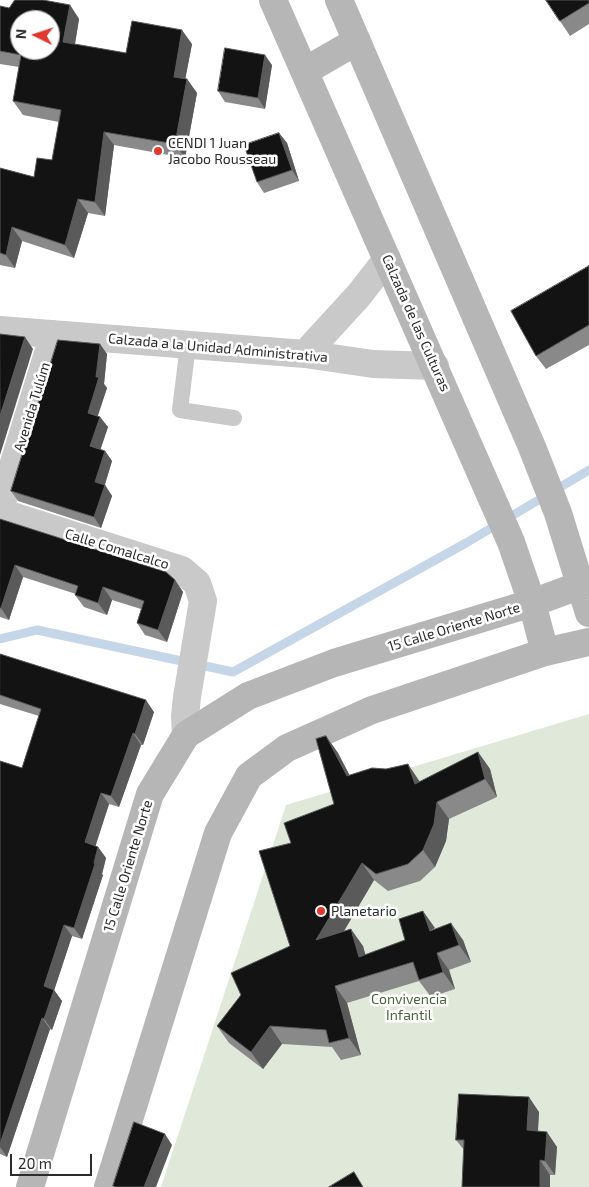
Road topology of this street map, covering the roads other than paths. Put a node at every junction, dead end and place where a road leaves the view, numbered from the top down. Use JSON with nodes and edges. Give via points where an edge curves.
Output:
{"nodes":[{"id":1,"x":273,"y":0,"type":"edge"},
{"id":2,"x":339,"y":0,"type":"edge"},
{"id":3,"x":357,"y":41,"type":"junction"},
{"id":4,"x":305,"y":71,"type":"junction"},
{"id":5,"x":387,"y":259,"type":"junction"},
{"id":6,"x":0,"y":330,"type":"edge"},
{"id":7,"x":54,"y":334,"type":"junction"},
{"id":8,"x":188,"y":345,"type":"junction"},
{"id":9,"x":305,"y":354,"type":"junction"},
{"id":10,"x":435,"y":366,"type":"junction"},
{"id":11,"x":234,"y":418,"type":"dead end"},
{"id":12,"x":0,"y":508,"type":"edge"},
{"id":13,"x":0,"y":512,"type":"edge"},
{"id":14,"x":585,"y":584,"type":"edge"},
{"id":15,"x":532,"y":603,"type":"junction"},
{"id":16,"x":589,"y":613,"type":"edge"},
{"id":17,"x":589,"y":642,"type":"edge"},
{"id":18,"x":545,"y":652,"type":"junction"},
{"id":19,"x":186,"y":736,"type":"junction"},
{"id":20,"x":30,"y":1187,"type":"edge"},
{"id":21,"x":108,"y":1187,"type":"edge"}],
"edges":[{"from":1,"to":4,"type":"main road","name":"Calzada de las Culturas"},
{"from":2,"to":3,"type":"main road"},
{"from":3,"to":4,"type":"main road"},
{"from":3,"to":14,"type":"main road","via":[[532,447]]},
{"from":4,"to":5,"type":"main road","name":"Calzada de las Culturas"},
{"from":5,"to":9,"type":"street"},
{"from":5,"to":10,"type":"main road","name":"Calzada de las Culturas"},
{"from":6,"to":7,"type":"street","name":"Calzada a la Unidad Administrativa"},
{"from":7,"to":8,"type":"street","name":"Calzada a la Unidad Administrativa"},
{"from":7,"to":12,"type":"street","name":"Avenida Tulúm"},
{"from":8,"to":9,"type":"street","name":"Calzada a la Unidad Administrativa"},
{"from":8,"to":11,"type":"lane","via":[[180,410]]},
{"from":9,"to":10,"type":"street","name":"Calzada a la Unidad Administrativa","via":[[373,364]]},
{"from":10,"to":15,"type":"main road","name":"Calzada de las Culturas","via":[[511,542]]},
{"from":13,"to":19,"type":"street","name":"Calle Comalcalco","via":[[182,570],[197,583],[203,601],[187,697]]},
{"from":14,"to":15,"type":"main road","name":"15 Calle Oriente Norte"},
{"from":14,"to":16,"type":"main road"},
{"from":15,"to":18,"type":"main road","name":"Calzada de las Culturas"},
{"from":15,"to":19,"type":"main road","name":"15 Calle Oriente Norte","via":[[334,663],[248,696]]},
{"from":17,"to":18,"type":"main road"},
{"from":18,"to":21,"type":"main road","via":[[372,710],[287,748],[248,776],[218,833]]},
{"from":19,"to":20,"type":"main road","name":"15 Calle Oriente Norte","via":[[150,794]]}]}
